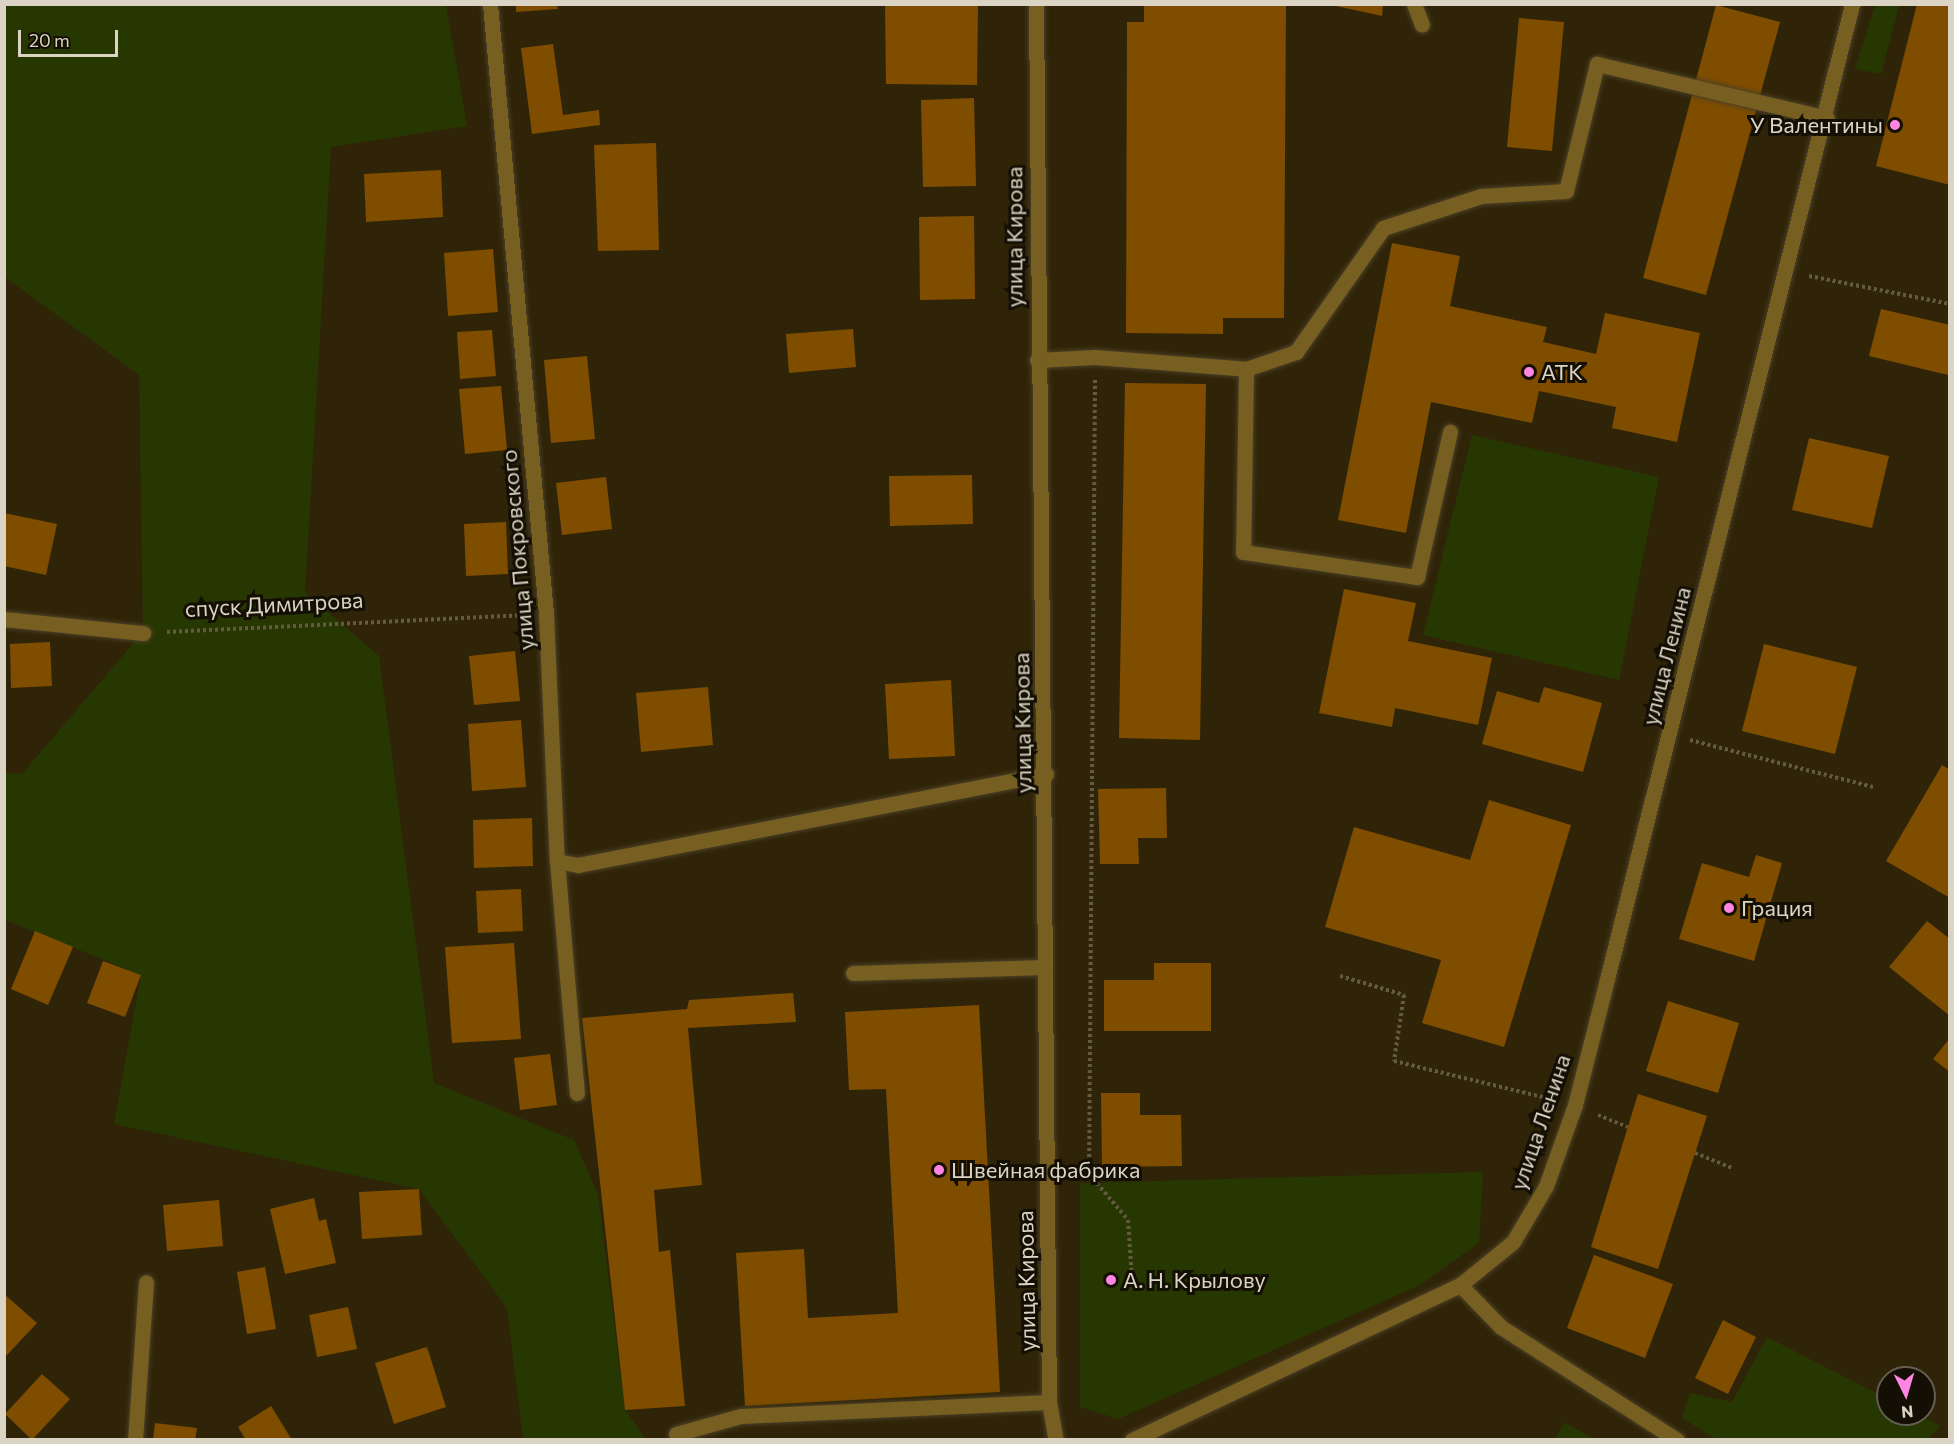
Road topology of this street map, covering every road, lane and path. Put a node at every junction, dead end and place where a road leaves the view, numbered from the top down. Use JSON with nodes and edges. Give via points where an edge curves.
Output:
{"nodes":[{"id":1,"x":490,"y":4,"type":"edge"},
{"id":2,"x":1036,"y":4,"type":"edge"},
{"id":3,"x":1414,"y":4,"type":"edge"},
{"id":4,"x":1852,"y":4,"type":"edge"},
{"id":5,"x":1422,"y":25,"type":"dead end"},
{"id":6,"x":1827,"y":118,"type":"junction"},
{"id":7,"x":1787,"y":272,"type":"junction"},
{"id":8,"x":1950,"y":304,"type":"edge"},
{"id":9,"x":1095,"y":357,"type":"junction"},
{"id":10,"x":1037,"y":360,"type":"junction"},
{"id":11,"x":1246,"y":369,"type":"junction"},
{"id":12,"x":1450,"y":432,"type":"dead end"},
{"id":13,"x":546,"y":614,"type":"junction"},
{"id":14,"x":4,"y":619,"type":"edge"},
{"id":15,"x":143,"y":633,"type":"joint"},
{"id":16,"x":1669,"y":735,"type":"junction"},
{"id":17,"x":1046,"y":774,"type":"junction"},
{"id":18,"x":1873,"y":787,"type":"dead end"},
{"id":19,"x":557,"y":861,"type":"junction"},
{"id":20,"x":1046,"y":967,"type":"junction"},
{"id":21,"x":853,"y":973,"type":"dead end"},
{"id":22,"x":1340,"y":976,"type":"dead end"},
{"id":23,"x":577,"y":1093,"type":"dead end"},
{"id":24,"x":1575,"y":1105,"type":"junction"},
{"id":25,"x":1628,"y":1127,"type":"dead end"},
{"id":26,"x":1695,"y":1153,"type":"dead end"},
{"id":27,"x":1732,"y":1168,"type":"dead end"},
{"id":28,"x":1132,"y":1278,"type":"dead end"},
{"id":29,"x":146,"y":1282,"type":"dead end"},
{"id":30,"x":1460,"y":1285,"type":"junction"},
{"id":31,"x":1049,"y":1402,"type":"junction"},
{"id":32,"x":676,"y":1434,"type":"dead end"},
{"id":33,"x":135,"y":1440,"type":"edge"},
{"id":34,"x":1056,"y":1440,"type":"edge"},
{"id":35,"x":1132,"y":1440,"type":"edge"},
{"id":36,"x":1677,"y":1440,"type":"edge"}],
"edges":[{"from":1,"to":13,"type":"street","name":"улица Покровского"},
{"from":2,"to":10,"type":"street","name":"улица Кирова"},
{"from":3,"to":5,"type":"street"},
{"from":4,"to":6,"type":"street","name":"улица Ленина"},
{"from":6,"to":7,"type":"street","name":"улица Ленина"},
{"from":6,"to":11,"type":"street","via":[[1597,64],[1566,191],[1481,196],[1383,228],[1296,351]]},
{"from":7,"to":8,"type":"path"},
{"from":7,"to":16,"type":"street","name":"улица Ленина"},
{"from":9,"to":10,"type":"street"},
{"from":9,"to":11,"type":"street"},
{"from":9,"to":28,"type":"path","via":[[1089,1174],[1128,1221]]},
{"from":10,"to":17,"type":"street","name":"улица Кирова"},
{"from":11,"to":12,"type":"street","via":[[1243,552],[1417,577]]},
{"from":13,"to":15,"type":"path","name":"спуск Димитрова"},
{"from":13,"to":19,"type":"street","name":"улица Покровского"},
{"from":14,"to":15,"type":"street"},
{"from":16,"to":18,"type":"path"},
{"from":16,"to":24,"type":"street","name":"улица Ленина"},
{"from":17,"to":19,"type":"street","via":[[578,865]]},
{"from":17,"to":20,"type":"street","name":"улица Кирова"},
{"from":19,"to":23,"type":"street","name":"улица Покровского"},
{"from":20,"to":21,"type":"street"},
{"from":20,"to":31,"type":"street","name":"улица Кирова"},
{"from":22,"to":24,"type":"path","via":[[1404,995],[1394,1060]]},
{"from":24,"to":25,"type":"path"},
{"from":24,"to":30,"type":"street","name":"улица Ленина","via":[[1546,1186],[1513,1242]]},
{"from":26,"to":27,"type":"path"},
{"from":29,"to":33,"type":"street"},
{"from":30,"to":35,"type":"street","name":"улица Ленина"},
{"from":30,"to":36,"type":"street","via":[[1501,1327]]},
{"from":31,"to":32,"type":"street","via":[[741,1416]]},
{"from":31,"to":34,"type":"street","name":"улица Кирова"}]}
